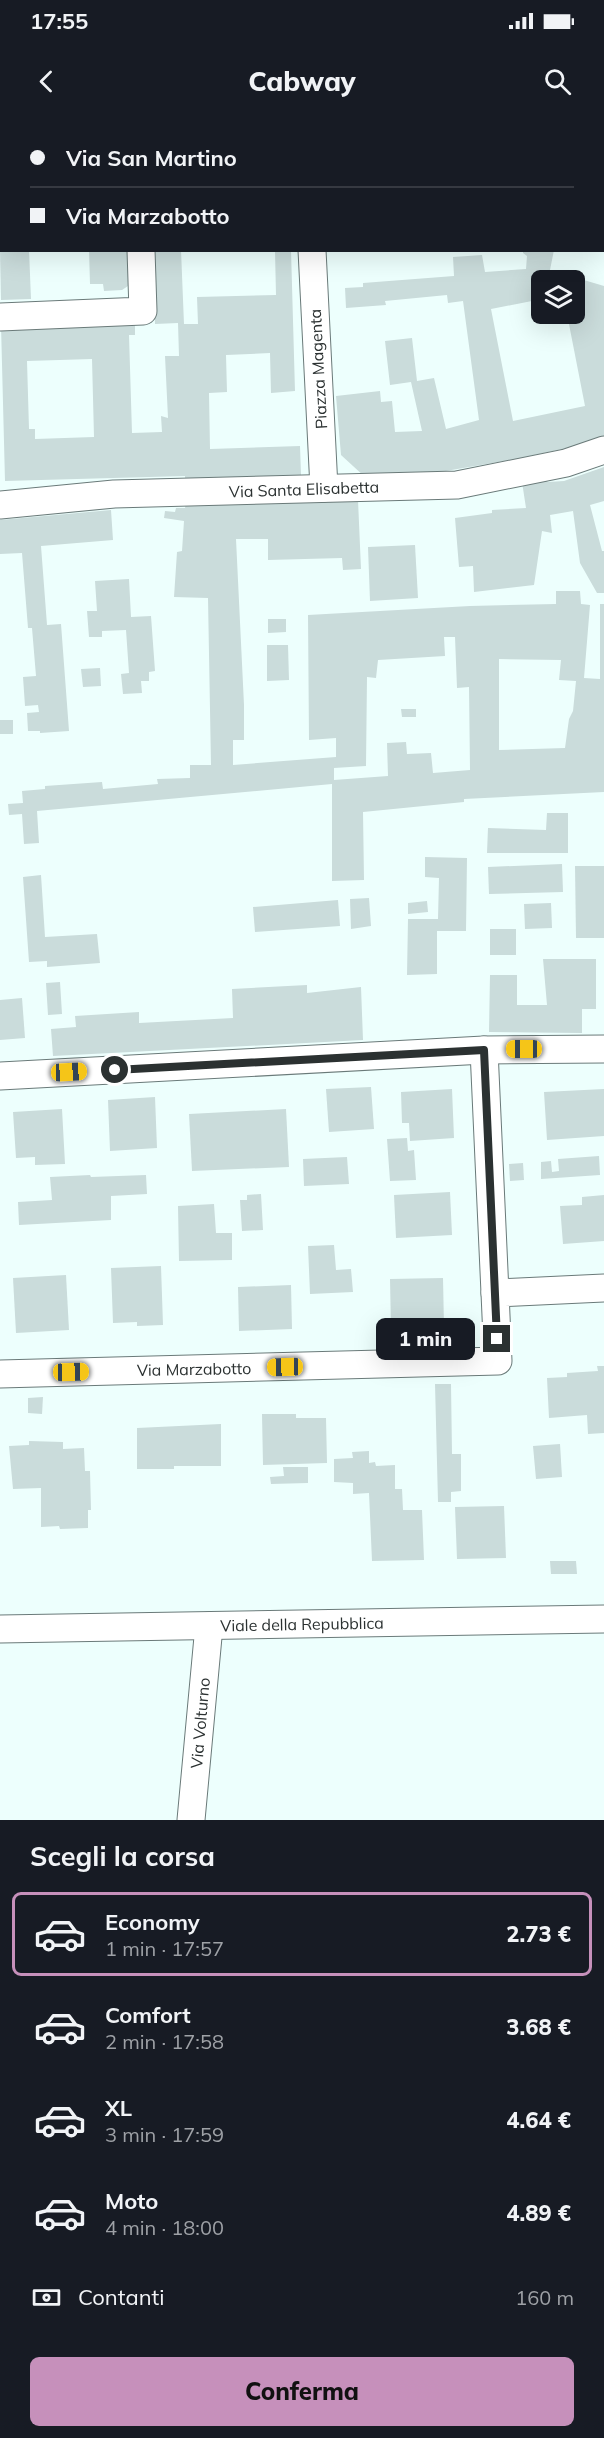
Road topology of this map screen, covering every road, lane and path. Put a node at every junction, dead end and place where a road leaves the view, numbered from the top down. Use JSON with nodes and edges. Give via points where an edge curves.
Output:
{"nodes":[{"id":1,"x":141,"y":252,"type":"edge"},
{"id":2,"x":312,"y":252,"type":"edge"},
{"id":3,"x":0,"y":317,"type":"edge"},
{"id":4,"x":604,"y":450,"type":"edge"},
{"id":5,"x":324,"y":488,"type":"junction"},
{"id":6,"x":0,"y":505,"type":"edge"},
{"id":7,"x":604,"y":1049,"type":"edge"},
{"id":8,"x":484,"y":1050,"type":"junction"},
{"id":9,"x":0,"y":1076,"type":"edge"},
{"id":10,"x":604,"y":1288,"type":"edge"},
{"id":11,"x":495,"y":1293,"type":"junction"},
{"id":12,"x":0,"y":1374,"type":"edge"},
{"id":13,"x":604,"y":1619,"type":"edge"},
{"id":14,"x":209,"y":1626,"type":"junction"},
{"id":15,"x":0,"y":1629,"type":"edge"},
{"id":16,"x":191,"y":1820,"type":"edge"}],
"edges":[{"from":1,"to":3,"type":"street","via":[[143,311]]},
{"from":2,"to":5,"type":"street","name":"Piazza Magenta"},
{"from":4,"to":5,"type":"street","name":"Via Santa Elisabetta","via":[[566,463],[457,484]]},
{"from":5,"to":6,"type":"street","name":"Via Santa Elisabetta","via":[[114,494]]},
{"from":7,"to":8,"type":"street"},
{"from":8,"to":9,"type":"street"},
{"from":8,"to":11,"type":"street"},
{"from":10,"to":11,"type":"street"},
{"from":11,"to":12,"type":"street","name":"Via Marzabotto","via":[[498,1361]]},
{"from":13,"to":14,"type":"street","name":"Viale della Repubblica"},
{"from":14,"to":15,"type":"street","name":"Viale della Repubblica"},
{"from":14,"to":16,"type":"street","name":"Via Volturno"}]}
